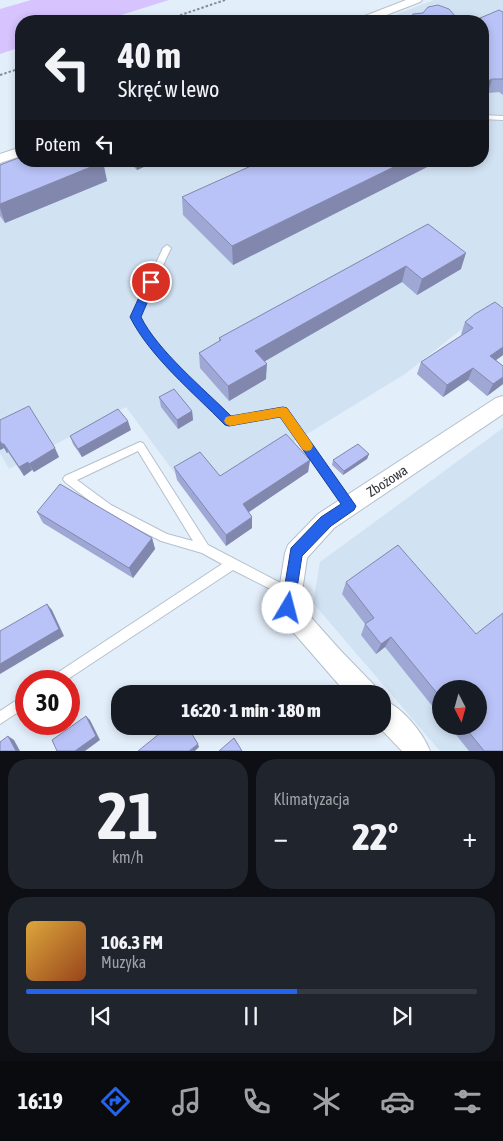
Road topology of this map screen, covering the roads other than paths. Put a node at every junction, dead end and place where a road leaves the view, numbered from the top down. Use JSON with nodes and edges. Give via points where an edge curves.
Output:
{"nodes":[{"id":1,"x":416,"y":0,"type":"edge"},
{"id":2,"x":377,"y":15,"type":"edge"},
{"id":3,"x":489,"y":117,"type":"edge"},
{"id":4,"x":503,"y":118,"type":"edge"},
{"id":5,"x":15,"y":153,"type":"edge"},
{"id":6,"x":0,"y":159,"type":"edge"},
{"id":7,"x":167,"y":248,"type":"dead end"},
{"id":8,"x":503,"y":404,"type":"edge"},
{"id":9,"x":349,"y":506,"type":"junction"},
{"id":10,"x":204,"y":549,"type":"junction"},
{"id":11,"x":232,"y":564,"type":"junction"},
{"id":12,"x":290,"y":594,"type":"junction"},
{"id":13,"x":72,"y":670,"type":"edge"},
{"id":14,"x":356,"y":685,"type":"edge"},
{"id":15,"x":15,"y":708,"type":"edge"},
{"id":16,"x":0,"y":718,"type":"edge"},
{"id":17,"x":391,"y":721,"type":"edge"},
{"id":18,"x":418,"y":751,"type":"edge"}],
"edges":[{"from":1,"to":2,"type":"street"},
{"from":3,"to":4,"type":"lane"},
{"from":5,"to":6,"type":"street"},
{"from":7,"to":9,"type":"lane","via":[[135,317],[142,329],[229,421],[283,412]]},
{"from":8,"to":9,"type":"street","name":"Zbożowa"},
{"from":9,"to":12,"type":"street","name":"Zbożowa","via":[[326,521],[296,553]]},
{"from":10,"to":10,"type":"lane","via":[[140,446],[68,479],[107,508],[164,538]]},
{"from":10,"to":11,"type":"lane"},
{"from":11,"to":12,"type":"lane"},
{"from":11,"to":13,"type":"lane"},
{"from":12,"to":14,"type":"street","name":"Zbożowa","via":[[288,608]]},
{"from":15,"to":16,"type":"lane"},
{"from":17,"to":18,"type":"street"}]}
